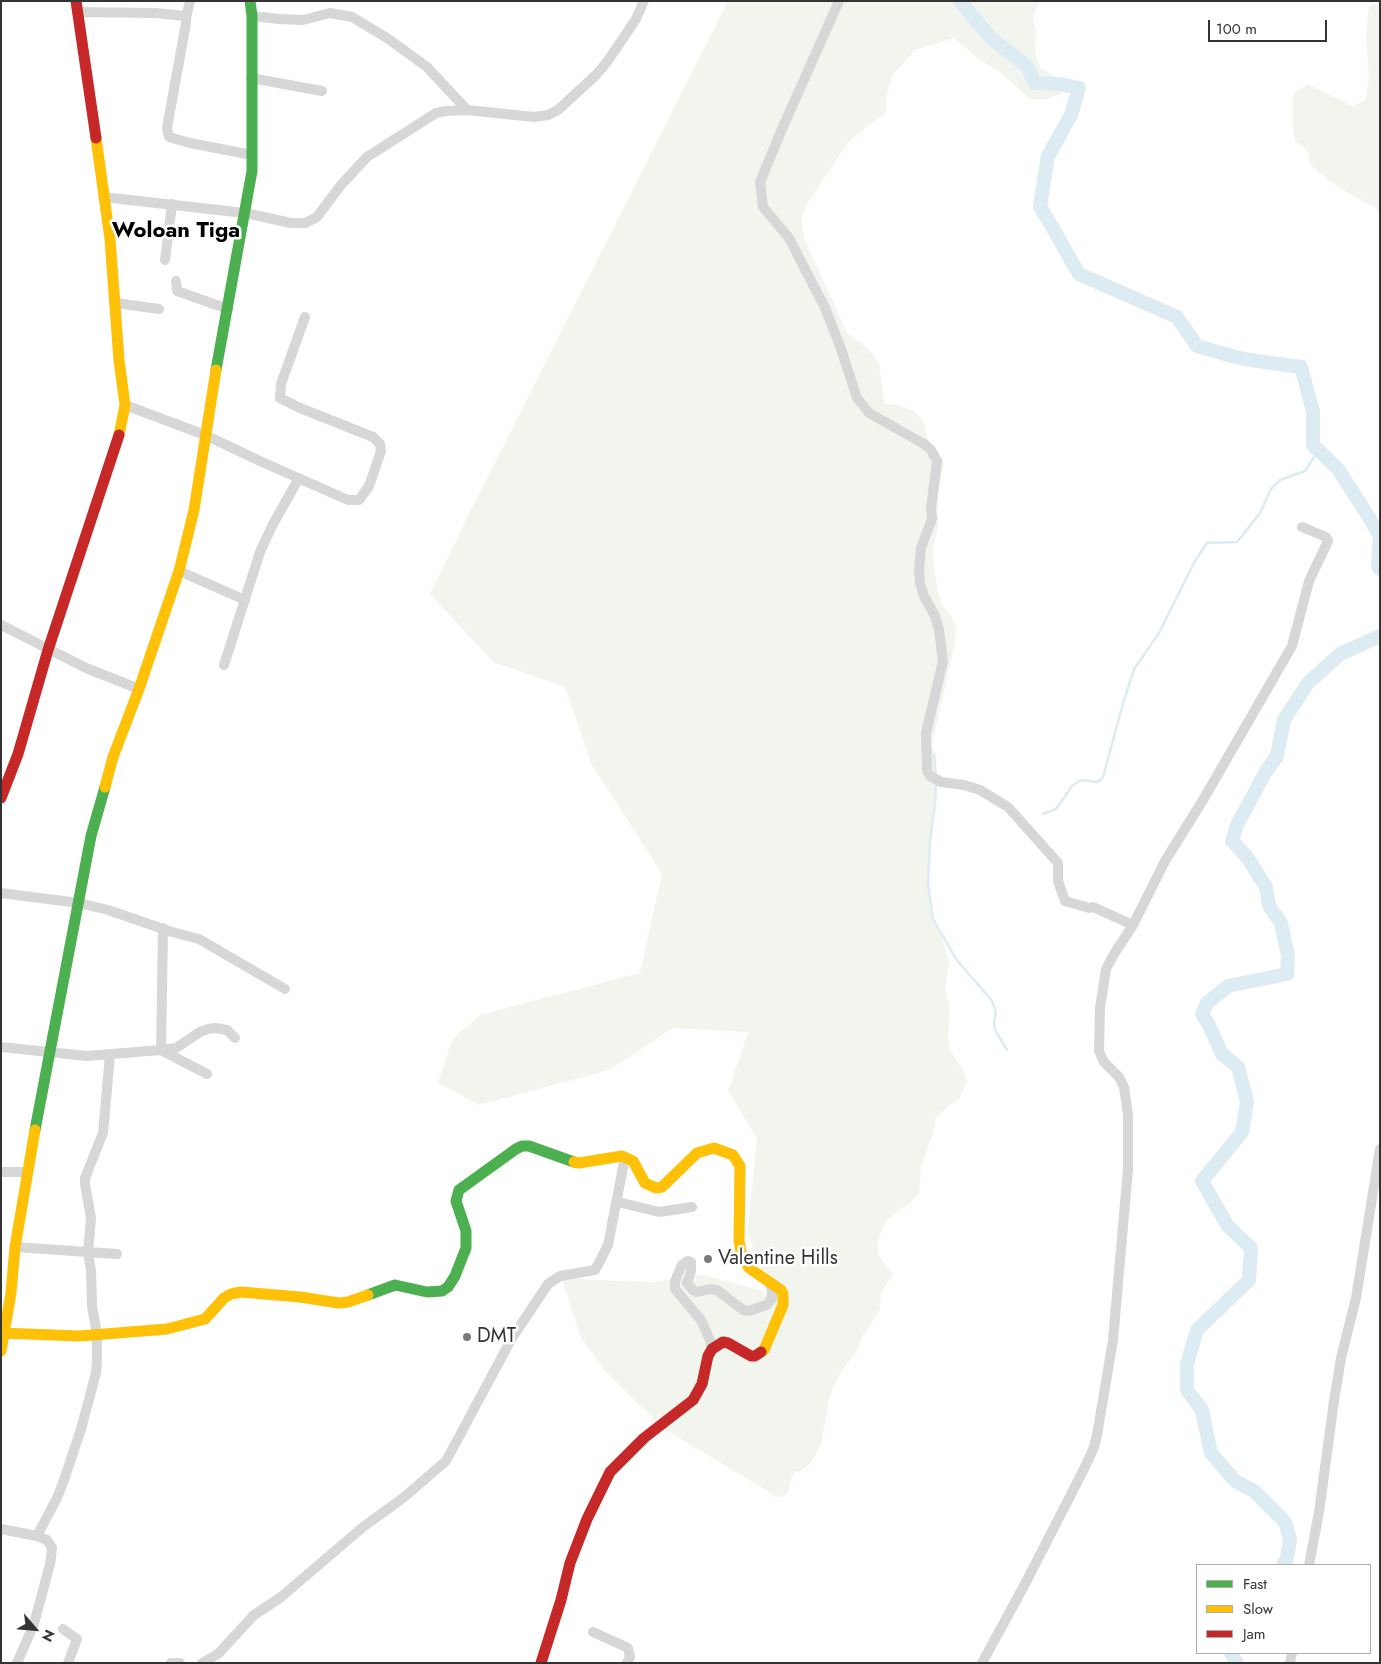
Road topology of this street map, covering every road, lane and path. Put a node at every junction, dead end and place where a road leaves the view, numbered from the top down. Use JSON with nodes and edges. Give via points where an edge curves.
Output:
{"nodes":[{"id":1,"x":190,"y":1,"type":"edge"},
{"id":2,"x":250,"y":1,"type":"edge"},
{"id":3,"x":644,"y":1,"type":"edge"},
{"id":4,"x":838,"y":1,"type":"edge"},
{"id":5,"x":76,"y":7,"type":"edge"},
{"id":6,"x":252,"y":16,"type":"junction"},
{"id":7,"x":186,"y":18,"type":"junction"},
{"id":8,"x":251,"y":78,"type":"junction"},
{"id":9,"x":322,"y":91,"type":"dead end"},
{"id":10,"x":467,"y":110,"type":"junction"},
{"id":11,"x":252,"y":155,"type":"junction"},
{"id":12,"x":104,"y":197,"type":"junction"},
{"id":13,"x":172,"y":204,"type":"junction"},
{"id":14,"x":245,"y":213,"type":"junction"},
{"id":15,"x":165,"y":260,"type":"dead end"},
{"id":16,"x":176,"y":281,"type":"dead end"},
{"id":17,"x":116,"y":303,"type":"junction"},
{"id":18,"x":159,"y":309,"type":"dead end"},
{"id":19,"x":228,"y":309,"type":"junction"},
{"id":20,"x":305,"y":317,"type":"dead end"},
{"id":21,"x":125,"y":405,"type":"junction"},
{"id":22,"x":205,"y":435,"type":"junction"},
{"id":23,"x":299,"y":478,"type":"junction"},
{"id":24,"x":1302,"y":526,"type":"dead end"},
{"id":25,"x":179,"y":571,"type":"junction"},
{"id":26,"x":245,"y":600,"type":"junction"},
{"id":27,"x":1,"y":625,"type":"edge"},
{"id":28,"x":48,"y":650,"type":"junction"},
{"id":29,"x":224,"y":665,"type":"dead end"},
{"id":30,"x":139,"y":689,"type":"junction"},
{"id":31,"x":1,"y":798,"type":"edge"},
{"id":32,"x":1,"y":893,"type":"edge"},
{"id":33,"x":79,"y":903,"type":"junction"},
{"id":34,"x":1133,"y":925,"type":"junction"},
{"id":35,"x":163,"y":928,"type":"junction"},
{"id":36,"x":285,"y":989,"type":"dead end"},
{"id":37,"x":235,"y":1038,"type":"dead end"},
{"id":38,"x":1,"y":1047,"type":"edge"},
{"id":39,"x":161,"y":1050,"type":"junction"},
{"id":40,"x":50,"y":1053,"type":"junction"},
{"id":41,"x":110,"y":1056,"type":"junction"},
{"id":42,"x":207,"y":1074,"type":"dead end"},
{"id":43,"x":1380,"y":1149,"type":"edge"},
{"id":44,"x":624,"y":1157,"type":"junction"},
{"id":45,"x":1,"y":1172,"type":"edge"},
{"id":46,"x":27,"y":1172,"type":"junction"},
{"id":47,"x":616,"y":1204,"type":"junction"},
{"id":48,"x":692,"y":1207,"type":"dead end"},
{"id":49,"x":15,"y":1247,"type":"junction"},
{"id":50,"x":88,"y":1252,"type":"junction"},
{"id":51,"x":117,"y":1254,"type":"dead end"},
{"id":52,"x":769,"y":1282,"type":"junction"},
{"id":53,"x":3,"y":1333,"type":"edge"},
{"id":54,"x":97,"y":1334,"type":"junction"},
{"id":55,"x":712,"y":1349,"type":"junction"},
{"id":56,"x":1,"y":1351,"type":"edge"},
{"id":57,"x":1,"y":1529,"type":"edge"},
{"id":58,"x":37,"y":1536,"type":"junction"},
{"id":59,"x":1309,"y":1564,"type":"edge"},
{"id":60,"x":63,"y":1629,"type":"dead end"},
{"id":61,"x":593,"y":1632,"type":"dead end"},
{"id":62,"x":17,"y":1663,"type":"edge"},
{"id":63,"x":68,"y":1663,"type":"edge"},
{"id":64,"x":171,"y":1663,"type":"edge"},
{"id":65,"x":180,"y":1663,"type":"edge"},
{"id":66,"x":202,"y":1663,"type":"edge"},
{"id":67,"x":541,"y":1663,"type":"edge"},
{"id":68,"x":627,"y":1663,"type":"edge"},
{"id":69,"x":982,"y":1663,"type":"edge"}],
"edges":[{"from":1,"to":7,"type":"street"},
{"from":2,"to":6,"type":"street"},
{"from":3,"to":10,"type":"street","via":[[607,62],[558,110],[534,117]]},
{"from":4,"to":34,"type":"street","via":[[760,182],[763,207],[789,238],[825,308],[857,398],[869,412],[924,444],[937,461],[932,518],[921,548],[919,569],[924,596],[939,630],[942,661],[926,733],[927,771],[941,782],[980,790],[1008,807],[1058,864],[1058,881],[1065,901],[1094,907]]},
{"from":5,"to":7,"type":"street"},
{"from":5,"to":12,"type":"street"},
{"from":6,"to":8,"type":"street"},
{"from":6,"to":10,"type":"street","via":[[303,20],[330,13],[352,17],[427,67]]},
{"from":7,"to":11,"type":"street","via":[[167,128],[169,137]]},
{"from":8,"to":9,"type":"street"},
{"from":8,"to":11,"type":"street"},
{"from":10,"to":14,"type":"street","via":[[436,114],[367,157],[313,220],[291,223]]},
{"from":11,"to":14,"type":"street"},
{"from":12,"to":13,"type":"street"},
{"from":12,"to":17,"type":"street"},
{"from":13,"to":14,"type":"street"},
{"from":13,"to":15,"type":"street"},
{"from":14,"to":19,"type":"street"},
{"from":16,"to":19,"type":"street","via":[[176,292]]},
{"from":17,"to":18,"type":"street"},
{"from":17,"to":21,"type":"street"},
{"from":19,"to":22,"type":"street"},
{"from":20,"to":23,"type":"street","via":[[280,398],[373,437],[380,444],[381,451],[369,486],[359,500],[348,500]]},
{"from":21,"to":22,"type":"street"},
{"from":21,"to":28,"type":"street","via":[[119,437]]},
{"from":22,"to":23,"type":"street"},
{"from":22,"to":25,"type":"street","via":[[194,510]]},
{"from":23,"to":26,"type":"street","via":[[260,552]]},
{"from":24,"to":34,"type":"street","via":[[1328,541],[1309,581],[1292,646],[1165,861]]},
{"from":25,"to":26,"type":"street"},
{"from":25,"to":30,"type":"street"},
{"from":26,"to":29,"type":"street"},
{"from":27,"to":28,"type":"street"},
{"from":28,"to":30,"type":"street"},
{"from":28,"to":31,"type":"street","via":[[25,732]]},
{"from":30,"to":33,"type":"street","via":[[98,806]]},
{"from":32,"to":33,"type":"street"},
{"from":33,"to":35,"type":"street"},
{"from":33,"to":40,"type":"street"},
{"from":34,"to":69,"type":"street","via":[[1106,969],[1100,1008],[1099,1050],[1104,1062],[1119,1077],[1125,1093],[1128,1170],[1115,1321],[1097,1435],[1085,1467]]},
{"from":35,"to":36,"type":"street","via":[[199,939]]},
{"from":35,"to":39,"type":"street"},
{"from":37,"to":39,"type":"street","via":[[227,1030],[208,1029],[176,1048]]},
{"from":38,"to":40,"type":"street"},
{"from":39,"to":41,"type":"street"},
{"from":39,"to":42,"type":"street"},
{"from":40,"to":41,"type":"street"},
{"from":40,"to":46,"type":"street"},
{"from":41,"to":50,"type":"street","via":[[103,1133],[85,1178],[92,1218]]},
{"from":43,"to":59,"type":"street","via":[[1356,1298],[1337,1384]]},
{"from":44,"to":47,"type":"street"},
{"from":44,"to":52,"type":"street","via":[[633,1162],[645,1183],[656,1188],[697,1153],[714,1148],[733,1155],[740,1166],[739,1249],[749,1268]]},
{"from":44,"to":54,"type":"street","via":[[579,1163],[522,1146],[464,1186],[459,1190],[456,1201],[466,1231],[466,1248],[455,1276],[442,1291],[427,1292],[395,1285],[339,1303],[241,1292],[224,1298],[211,1314],[197,1322],[149,1332]]},
{"from":45,"to":46,"type":"street"},
{"from":46,"to":49,"type":"street"},
{"from":47,"to":48,"type":"street","via":[[659,1212]]},
{"from":47,"to":66,"type":"street","via":[[608,1244],[594,1270],[560,1276],[548,1284],[512,1338],[446,1461],[288,1592],[254,1615],[218,1654]]},
{"from":49,"to":50,"type":"street"},
{"from":49,"to":53,"type":"street"},
{"from":50,"to":51,"type":"street"},
{"from":50,"to":54,"type":"street"},
{"from":52,"to":55,"type":"street","via":[[781,1290],[784,1299],[764,1350],[751,1356],[723,1342]]},
{"from":52,"to":55,"type":"street","via":[[772,1299],[766,1305],[743,1310],[717,1290],[693,1290],[687,1283],[691,1262],[682,1265],[674,1281],[676,1289],[701,1320]]},
{"from":53,"to":54,"type":"street"},
{"from":53,"to":56,"type":"street"},
{"from":54,"to":58,"type":"street","via":[[96,1373],[81,1429],[57,1498]]},
{"from":55,"to":67,"type":"street","via":[[694,1400],[644,1438],[610,1472],[570,1563]]},
{"from":57,"to":58,"type":"street"},
{"from":58,"to":62,"type":"street","via":[[51,1545],[50,1564],[34,1624]]},
{"from":60,"to":63,"type":"street","via":[[77,1638]]},
{"from":61,"to":68,"type":"street","via":[[628,1648],[630,1657]]},
{"from":64,"to":65,"type":"street"}]}
